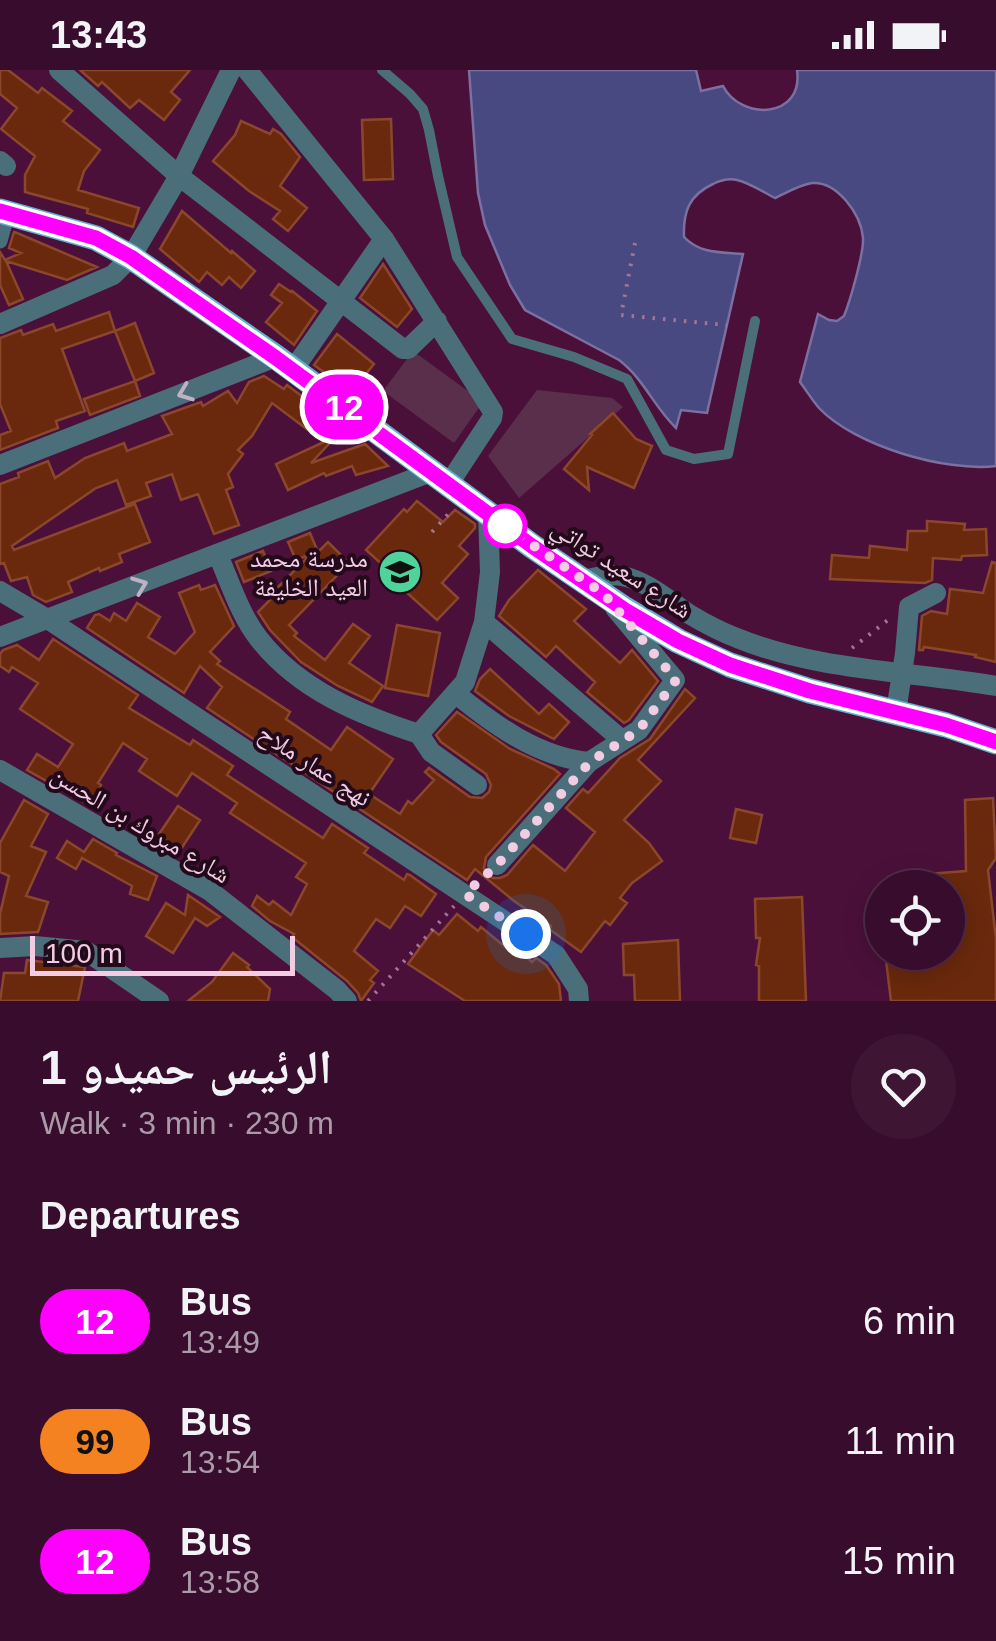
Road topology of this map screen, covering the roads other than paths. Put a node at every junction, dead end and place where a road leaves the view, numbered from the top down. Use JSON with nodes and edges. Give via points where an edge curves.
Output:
{"nodes":[{"id":1,"x":58,"y":70,"type":"edge"},
{"id":2,"x":231,"y":70,"type":"edge"},
{"id":3,"x":247,"y":70,"type":"edge"},
{"id":4,"x":382,"y":70,"type":"edge"},
{"id":5,"x":178,"y":176,"type":"junction"},
{"id":6,"x":4,"y":212,"type":"edge"},
{"id":7,"x":384,"y":238,"type":"junction"},
{"id":8,"x":0,"y":241,"type":"edge"},
{"id":9,"x":131,"y":257,"type":"junction"},
{"id":10,"x":341,"y":301,"type":"junction"},
{"id":11,"x":437,"y":321,"type":"junction"},
{"id":12,"x":755,"y":321,"type":"dead end"},
{"id":13,"x":0,"y":324,"type":"edge"},
{"id":14,"x":285,"y":364,"type":"junction"},
{"id":15,"x":0,"y":465,"type":"edge"},
{"id":16,"x":447,"y":484,"type":"junction"},
{"id":17,"x":488,"y":514,"type":"junction"},
{"id":18,"x":218,"y":554,"type":"junction"},
{"id":19,"x":594,"y":587,"type":"junction"},
{"id":20,"x":0,"y":592,"type":"edge"},
{"id":21,"x":936,"y":593,"type":"dead end"},
{"id":22,"x":48,"y":620,"type":"junction"},
{"id":23,"x":484,"y":622,"type":"junction"},
{"id":24,"x":0,"y":637,"type":"edge"},
{"id":25,"x":996,"y":686,"type":"edge"},
{"id":26,"x":455,"y":693,"type":"junction"},
{"id":27,"x":898,"y":705,"type":"junction"},
{"id":28,"x":419,"y":734,"type":"junction"},
{"id":29,"x":622,"y":740,"type":"junction"},
{"id":30,"x":996,"y":742,"type":"edge"},
{"id":31,"x":590,"y":762,"type":"junction"},
{"id":32,"x":0,"y":770,"type":"edge"},
{"id":33,"x":477,"y":786,"type":"dead end"},
{"id":34,"x":497,"y":865,"type":"dead end"},
{"id":35,"x":0,"y":948,"type":"edge"},
{"id":36,"x":159,"y":1001,"type":"edge"},
{"id":37,"x":347,"y":1001,"type":"edge"},
{"id":38,"x":579,"y":1001,"type":"edge"}],
"edges":[{"from":1,"to":5,"type":"street"},
{"from":2,"to":5,"type":"street"},
{"from":3,"to":7,"type":"street"},
{"from":4,"to":12,"type":"lane","via":[[423,109],[457,257],[512,338],[627,380],[666,450],[694,459],[728,454]]},
{"from":5,"to":9,"type":"street"},
{"from":5,"to":10,"type":"street"},
{"from":6,"to":8,"type":"street"},
{"from":6,"to":9,"type":"main road","name":"شارع سعيد تواتي","via":[[96,238]]},
{"from":7,"to":10,"type":"street"},
{"from":7,"to":11,"type":"street"},
{"from":9,"to":13,"type":"street","via":[[113,275]]},
{"from":9,"to":14,"type":"main road","name":"شارع سعيد تواتي"},
{"from":10,"to":11,"type":"street","via":[[406,350]]},
{"from":10,"to":14,"type":"street"},
{"from":11,"to":16,"type":"street","via":[[492,412]]},
{"from":14,"to":15,"type":"street","one_way":true},
{"from":14,"to":16,"type":"main road","name":"شارع سعيد تواتي"},
{"from":16,"to":17,"type":"main road","name":"شارع سعيد تواتي"},
{"from":16,"to":18,"type":"street"},
{"from":17,"to":19,"type":"main road","name":"شارع سعيد تواتي"},
{"from":17,"to":23,"type":"street"},
{"from":22,"to":18,"type":"street","one_way":true},
{"from":18,"to":28,"type":"street","via":[[253,629],[287,667],[324,696]]},
{"from":19,"to":25,"type":"street","via":[[612,575],[636,580],[694,618],[780,653]]},
{"from":19,"to":27,"type":"main road","name":"شارع سعيد تواتي","via":[[678,641],[730,665],[810,691]]},
{"from":19,"to":29,"type":"street","via":[[676,680],[639,730]]},
{"from":20,"to":22,"type":"street","name":"نهج عمار ملاح"},
{"from":21,"to":27,"type":"street","via":[[909,607]]},
{"from":22,"to":24,"type":"street"},
{"from":22,"to":38,"type":"street","name":"نهج عمار ملاح","via":[[556,955]]},
{"from":23,"to":26,"type":"street","via":[[465,682]]},
{"from":23,"to":29,"type":"street"},
{"from":26,"to":28,"type":"street"},
{"from":26,"to":31,"type":"street","via":[[517,738],[566,760]]},
{"from":27,"to":30,"type":"main road","name":"شارع سعيد تواتي"},
{"from":28,"to":33,"type":"street","via":[[431,752]]},
{"from":29,"to":31,"type":"street"},
{"from":31,"to":34,"type":"street"},
{"from":32,"to":37,"type":"street","name":"شارع مبروك بن الحسن","via":[[210,892]]},
{"from":35,"to":36,"type":"street","via":[[86,951]]}]}
